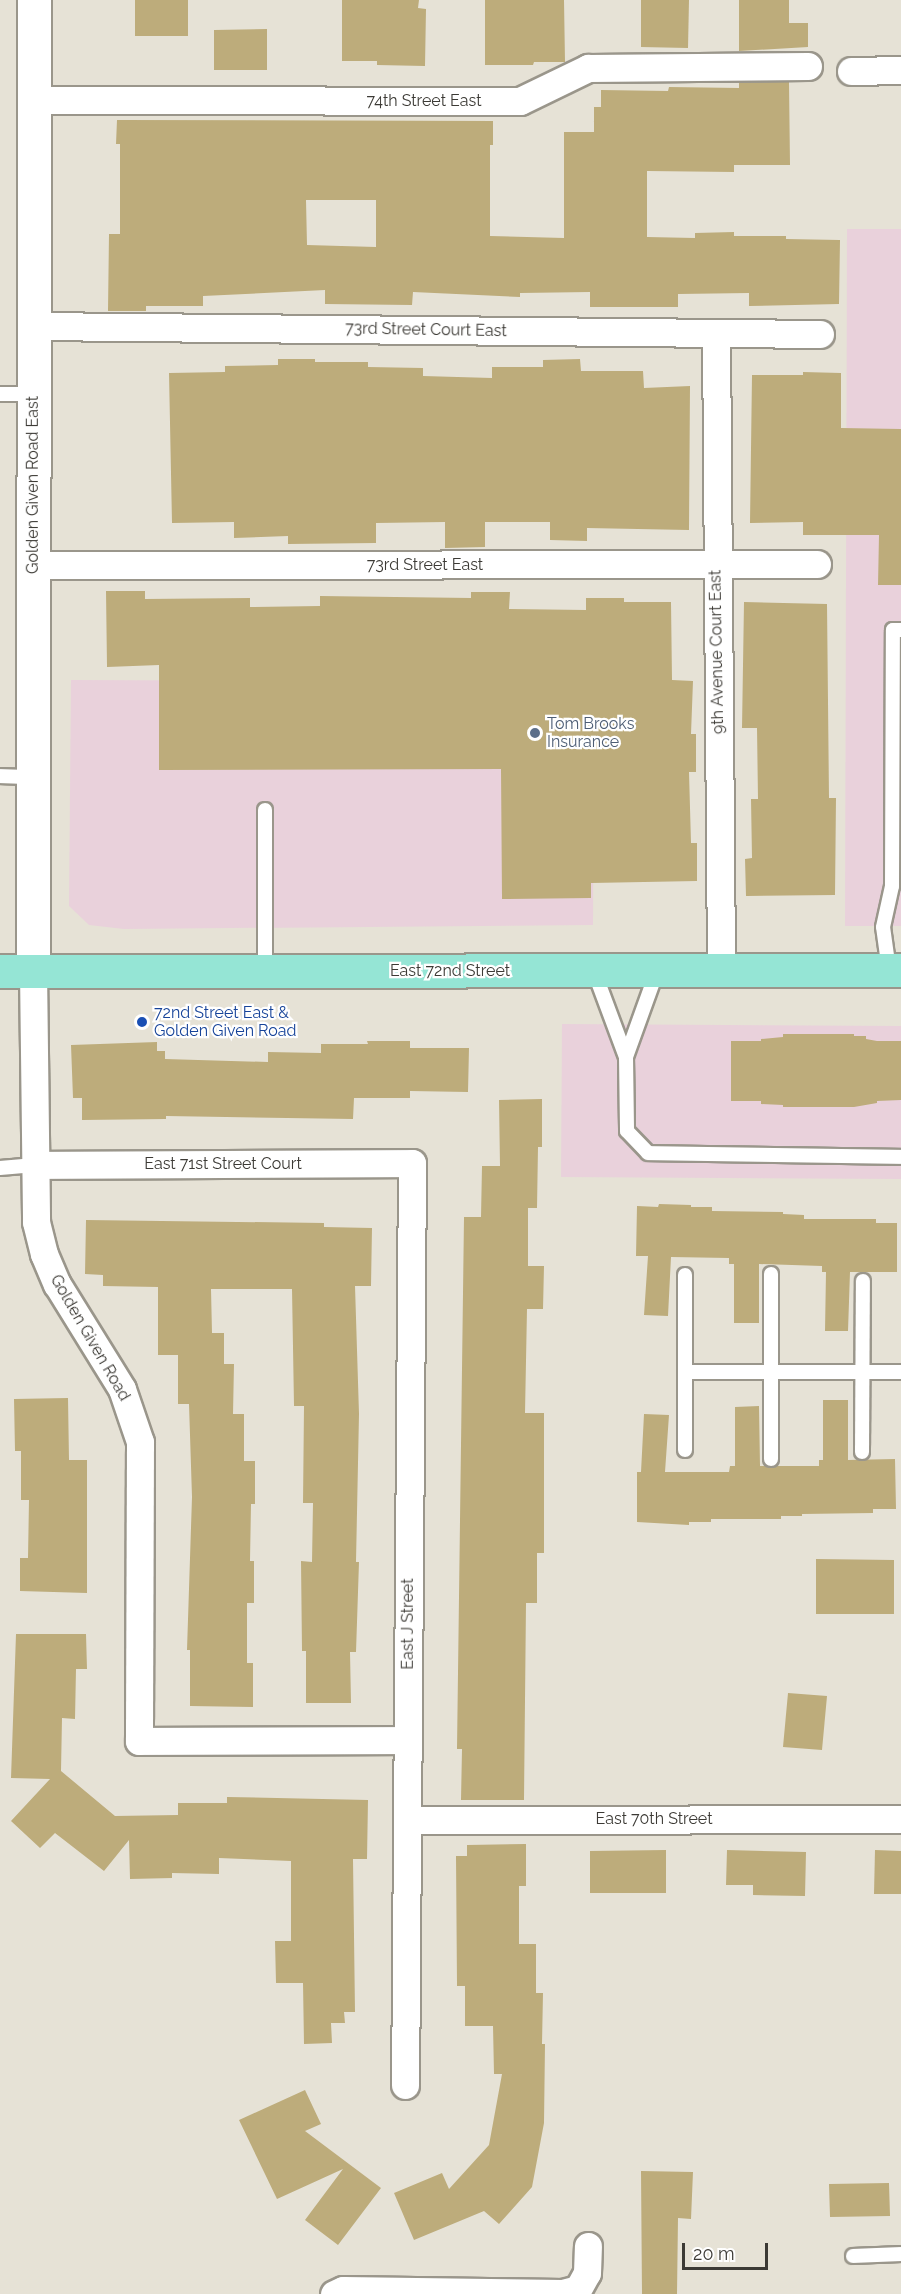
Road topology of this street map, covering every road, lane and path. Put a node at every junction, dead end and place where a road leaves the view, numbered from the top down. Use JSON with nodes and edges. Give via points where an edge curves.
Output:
{"nodes":[{"id":1,"x":34,"y":0,"type":"edge"},
{"id":2,"x":808,"y":66,"type":"dead end"},
{"id":3,"x":901,"y":70,"type":"edge"},
{"id":4,"x":851,"y":71,"type":"dead end"},
{"id":5,"x":33,"y":100,"type":"junction"},
{"id":6,"x":33,"y":326,"type":"junction"},
{"id":7,"x":716,"y":333,"type":"junction"},
{"id":8,"x":820,"y":334,"type":"dead end"},
{"id":9,"x":0,"y":394,"type":"edge"},
{"id":10,"x":33,"y":394,"type":"junction"},
{"id":11,"x":817,"y":564,"type":"dead end"},
{"id":12,"x":33,"y":565,"type":"junction"},
{"id":13,"x":717,"y":565,"type":"junction"},
{"id":14,"x":901,"y":630,"type":"edge"},
{"id":15,"x":0,"y":776,"type":"edge"},
{"id":16,"x":33,"y":777,"type":"junction"},
{"id":17,"x":265,"y":810,"type":"dead end"},
{"id":18,"x":897,"y":886,"type":"edge"},
{"id":19,"x":33,"y":970,"type":"junction"},
{"id":20,"x":895,"y":970,"type":"edge"},
{"id":21,"x":0,"y":971,"type":"edge"},
{"id":22,"x":265,"y":971,"type":"junction"},
{"id":23,"x":594,"y":971,"type":"junction"},
{"id":24,"x":657,"y":971,"type":"junction"},
{"id":25,"x":720,"y":971,"type":"junction"},
{"id":26,"x":626,"y":1057,"type":"junction"},
{"id":27,"x":901,"y":1156,"type":"edge"},
{"id":28,"x":412,"y":1163,"type":"joint"},
{"id":29,"x":35,"y":1165,"type":"junction"},
{"id":30,"x":0,"y":1168,"type":"edge"},
{"id":31,"x":771,"y":1274,"type":"dead end"},
{"id":32,"x":685,"y":1275,"type":"dead end"},
{"id":33,"x":863,"y":1281,"type":"dead end"},
{"id":34,"x":685,"y":1372,"type":"junction"},
{"id":35,"x":771,"y":1372,"type":"junction"},
{"id":36,"x":862,"y":1372,"type":"junction"},
{"id":37,"x":901,"y":1372,"type":"edge"},
{"id":38,"x":685,"y":1450,"type":"dead end"},
{"id":39,"x":862,"y":1452,"type":"dead end"},
{"id":40,"x":771,"y":1459,"type":"dead end"},
{"id":41,"x":408,"y":1740,"type":"junction"},
{"id":42,"x":901,"y":1819,"type":"edge"},
{"id":43,"x":407,"y":1820,"type":"junction"},
{"id":44,"x":405,"y":2085,"type":"dead end"},
{"id":45,"x":588,"y":2246,"type":"dead end"},
{"id":46,"x":901,"y":2254,"type":"edge"},
{"id":47,"x":853,"y":2256,"type":"dead end"},
{"id":48,"x":334,"y":2294,"type":"edge"}],
"edges":[{"from":1,"to":5,"type":"street","name":"Golden Given Road East"},
{"from":2,"to":5,"type":"street","name":"74th Street East","via":[[588,68],[520,101]]},
{"from":3,"to":4,"type":"street"},
{"from":5,"to":6,"type":"street","name":"Golden Given Road East"},
{"from":6,"to":7,"type":"street","name":"73rd Street Court East"},
{"from":6,"to":10,"type":"street","name":"Golden Given Road East"},
{"from":7,"to":8,"type":"street","name":"73rd Street Court East"},
{"from":7,"to":13,"type":"street","name":"9th Avenue Court East"},
{"from":9,"to":10,"type":"lane"},
{"from":10,"to":12,"type":"street","name":"Golden Given Road East"},
{"from":11,"to":13,"type":"street","name":"73rd Street East"},
{"from":12,"to":13,"type":"street","name":"73rd Street East"},
{"from":12,"to":16,"type":"street","name":"Golden Given Road East"},
{"from":13,"to":25,"type":"street","name":"9th Avenue Court East"},
{"from":14,"to":18,"type":"lane","via":[[893,630]]},
{"from":15,"to":16,"type":"lane"},
{"from":16,"to":19,"type":"street","name":"Golden Given Road East"},
{"from":17,"to":22,"type":"lane"},
{"from":18,"to":20,"type":"lane","via":[[883,927]]},
{"from":19,"to":21,"type":"main road","name":"East 72nd Street"},
{"from":19,"to":22,"type":"main road","name":"East 72nd Street"},
{"from":19,"to":29,"type":"street","name":"Golden Given Road"},
{"from":20,"to":25,"type":"main road","name":"East 72nd Street"},
{"from":22,"to":23,"type":"main road","name":"East 72nd Street"},
{"from":23,"to":24,"type":"main road","name":"East 72nd Street"},
{"from":23,"to":26,"type":"lane"},
{"from":24,"to":25,"type":"main road","name":"East 72nd Street"},
{"from":24,"to":26,"type":"lane"},
{"from":26,"to":27,"type":"lane","via":[[627,1131],[648,1153]]},
{"from":28,"to":29,"type":"street","name":"East 71st Street Court"},
{"from":28,"to":41,"type":"street","name":"East J Street"},
{"from":29,"to":30,"type":"lane"},
{"from":29,"to":41,"type":"street","name":"Golden Given Road","via":[[36,1222],[44,1254],[70,1307],[122,1389],[140,1442],[139,1741]]},
{"from":31,"to":35,"type":"lane"},
{"from":32,"to":34,"type":"lane"},
{"from":33,"to":36,"type":"lane"},
{"from":34,"to":35,"type":"lane"},
{"from":34,"to":38,"type":"lane"},
{"from":35,"to":36,"type":"lane"},
{"from":35,"to":40,"type":"lane"},
{"from":36,"to":37,"type":"lane"},
{"from":36,"to":39,"type":"lane"},
{"from":41,"to":43,"type":"street","name":"East J Street"},
{"from":42,"to":43,"type":"street","name":"East 70th Street"},
{"from":43,"to":44,"type":"street","name":"East J Street"},
{"from":45,"to":48,"type":"street","via":[[587,2273],[578,2289],[562,2294],[343,2290]]},
{"from":46,"to":47,"type":"lane"}]}
